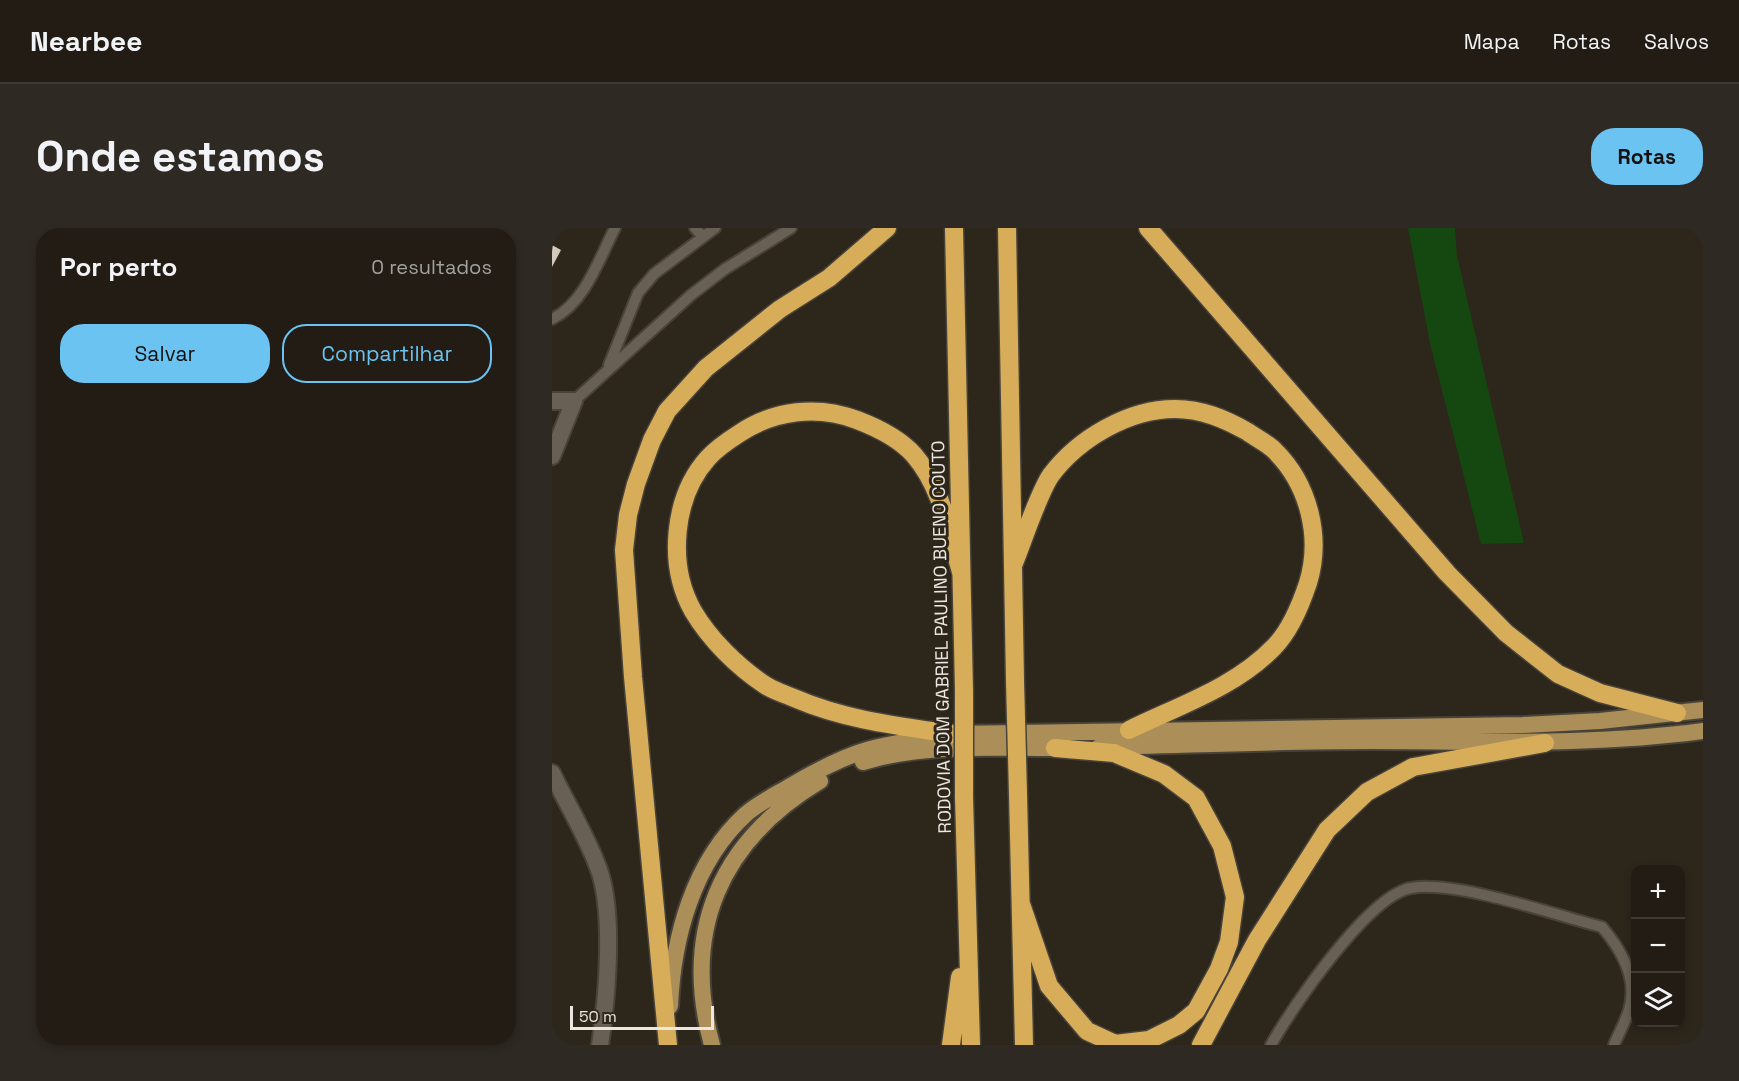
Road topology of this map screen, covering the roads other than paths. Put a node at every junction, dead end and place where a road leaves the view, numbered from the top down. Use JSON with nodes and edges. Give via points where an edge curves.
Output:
{"nodes":[{"id":1,"x":615,"y":228,"type":"edge"},
{"id":2,"x":695,"y":228,"type":"edge"},
{"id":3,"x":716,"y":228,"type":"edge"},
{"id":4,"x":791,"y":228,"type":"edge"},
{"id":5,"x":887,"y":228,"type":"edge"},
{"id":6,"x":954,"y":228,"type":"edge"},
{"id":7,"x":1007,"y":228,"type":"edge"},
{"id":8,"x":1148,"y":228,"type":"edge"},
{"id":9,"x":703,"y":237,"type":"junction"},
{"id":10,"x":552,"y":319,"type":"edge"},
{"id":11,"x":607,"y":370,"type":"junction"},
{"id":12,"x":552,"y":401,"type":"edge"},
{"id":13,"x":574,"y":401,"type":"junction"},
{"id":14,"x":552,"y":456,"type":"edge"},
{"id":15,"x":1014,"y":563,"type":"junction"},
{"id":16,"x":961,"y":572,"type":"junction"},
{"id":17,"x":1703,"y":710,"type":"edge"},
{"id":18,"x":1677,"y":713,"type":"junction"},
{"id":19,"x":1129,"y":730,"type":"junction"},
{"id":20,"x":1703,"y":731,"type":"edge"},
{"id":21,"x":953,"y":734,"type":"junction"},
{"id":22,"x":1545,"y":743,"type":"junction"},
{"id":23,"x":1055,"y":748,"type":"junction"},
{"id":24,"x":552,"y":772,"type":"edge"},
{"id":25,"x":1021,"y":904,"type":"junction"},
{"id":26,"x":968,"y":907,"type":"junction"},
{"id":27,"x":1023,"y":991,"type":"junction"},
{"id":28,"x":600,"y":1045,"type":"edge"},
{"id":29,"x":668,"y":1045,"type":"edge"},
{"id":30,"x":712,"y":1045,"type":"edge"},
{"id":31,"x":951,"y":1045,"type":"edge"},
{"id":32,"x":971,"y":1045,"type":"edge"},
{"id":33,"x":1024,"y":1045,"type":"edge"},
{"id":34,"x":1036,"y":1045,"type":"edge"},
{"id":35,"x":1201,"y":1045,"type":"edge"},
{"id":36,"x":1271,"y":1045,"type":"edge"},
{"id":37,"x":1614,"y":1045,"type":"edge"}],
"edges":[{"from":1,"to":10,"type":"lane","via":[[570,308]]},
{"from":2,"to":9,"type":"lane"},
{"from":3,"to":9,"type":"lane"},
{"from":4,"to":11,"type":"lane","via":[[691,295]]},
{"from":5,"to":29,"type":"highway","via":[[829,278],[780,309],[705,368],[668,411],[652,440],[636,484],[624,550]]},
{"from":6,"to":16,"type":"highway","name":"RODOVIA DOM GABRIEL PAULINO BUENO COUTO"},
{"from":7,"to":15,"type":"highway"},
{"from":8,"to":18,"type":"highway","via":[[1447,573],[1506,633],[1558,674],[1600,693]]},
{"from":9,"to":11,"type":"lane","via":[[654,274],[638,293]]},
{"from":11,"to":13,"type":"lane"},
{"from":12,"to":13,"type":"street"},
{"from":13,"to":14,"type":"street"},
{"from":15,"to":19,"type":"highway","via":[[1050,476],[1080,446],[1118,422],[1144,412],[1175,409],[1227,419],[1273,448],[1295,475],[1314,531],[1313,565],[1303,598],[1275,647],[1232,681]]},
{"from":15,"to":25,"type":"highway","bridge":true},
{"from":16,"to":21,"type":"highway","via":[[938,495],[914,455],[882,430],[842,414],[789,413],[752,425],[708,458],[683,499],[677,545],[680,572],[692,610],[720,647],[766,686],[820,709],[864,721]]},
{"from":16,"to":26,"type":"highway","name":"RODOVIA DOM GABRIEL PAULINO BUENO COUTO","bridge":true},
{"from":17,"to":18,"type":"main road"},
{"from":18,"to":19,"type":"main road","via":[[1523,724]]},
{"from":19,"to":21,"type":"main road"},
{"from":20,"to":22,"type":"main road","via":[[1653,738]]},
{"from":21,"to":29,"type":"main road","via":[[902,742],[840,759],[745,815],[706,867],[685,913],[674,960]]},
{"from":22,"to":23,"type":"main road","via":[[1335,741]]},
{"from":22,"to":35,"type":"highway","via":[[1413,767],[1367,792],[1327,830],[1257,940]]},
{"from":23,"to":25,"type":"highway","via":[[1114,753],[1164,774],[1196,798],[1222,846],[1235,897],[1229,942],[1196,1011],[1149,1040],[1115,1044],[1087,1031],[1050,986]]},
{"from":23,"to":30,"type":"main road","via":[[990,746],[869,760],[832,774],[785,805],[745,842],[714,899],[702,943],[701,968],[701,994]]},
{"from":24,"to":28,"type":"street","via":[[599,868],[605,895],[605,1010]]},
{"from":25,"to":27,"type":"highway"},
{"from":26,"to":31,"type":"highway"},
{"from":26,"to":32,"type":"highway","name":"RODOVIA DOM GABRIEL PAULINO BUENO COUTO"},
{"from":27,"to":33,"type":"highway"},
{"from":27,"to":34,"type":"highway"},
{"from":36,"to":37,"type":"lane","via":[[1334,953],[1376,908],[1395,893],[1412,888],[1453,889],[1602,927],[1619,947],[1629,975],[1631,1001]]}]}
